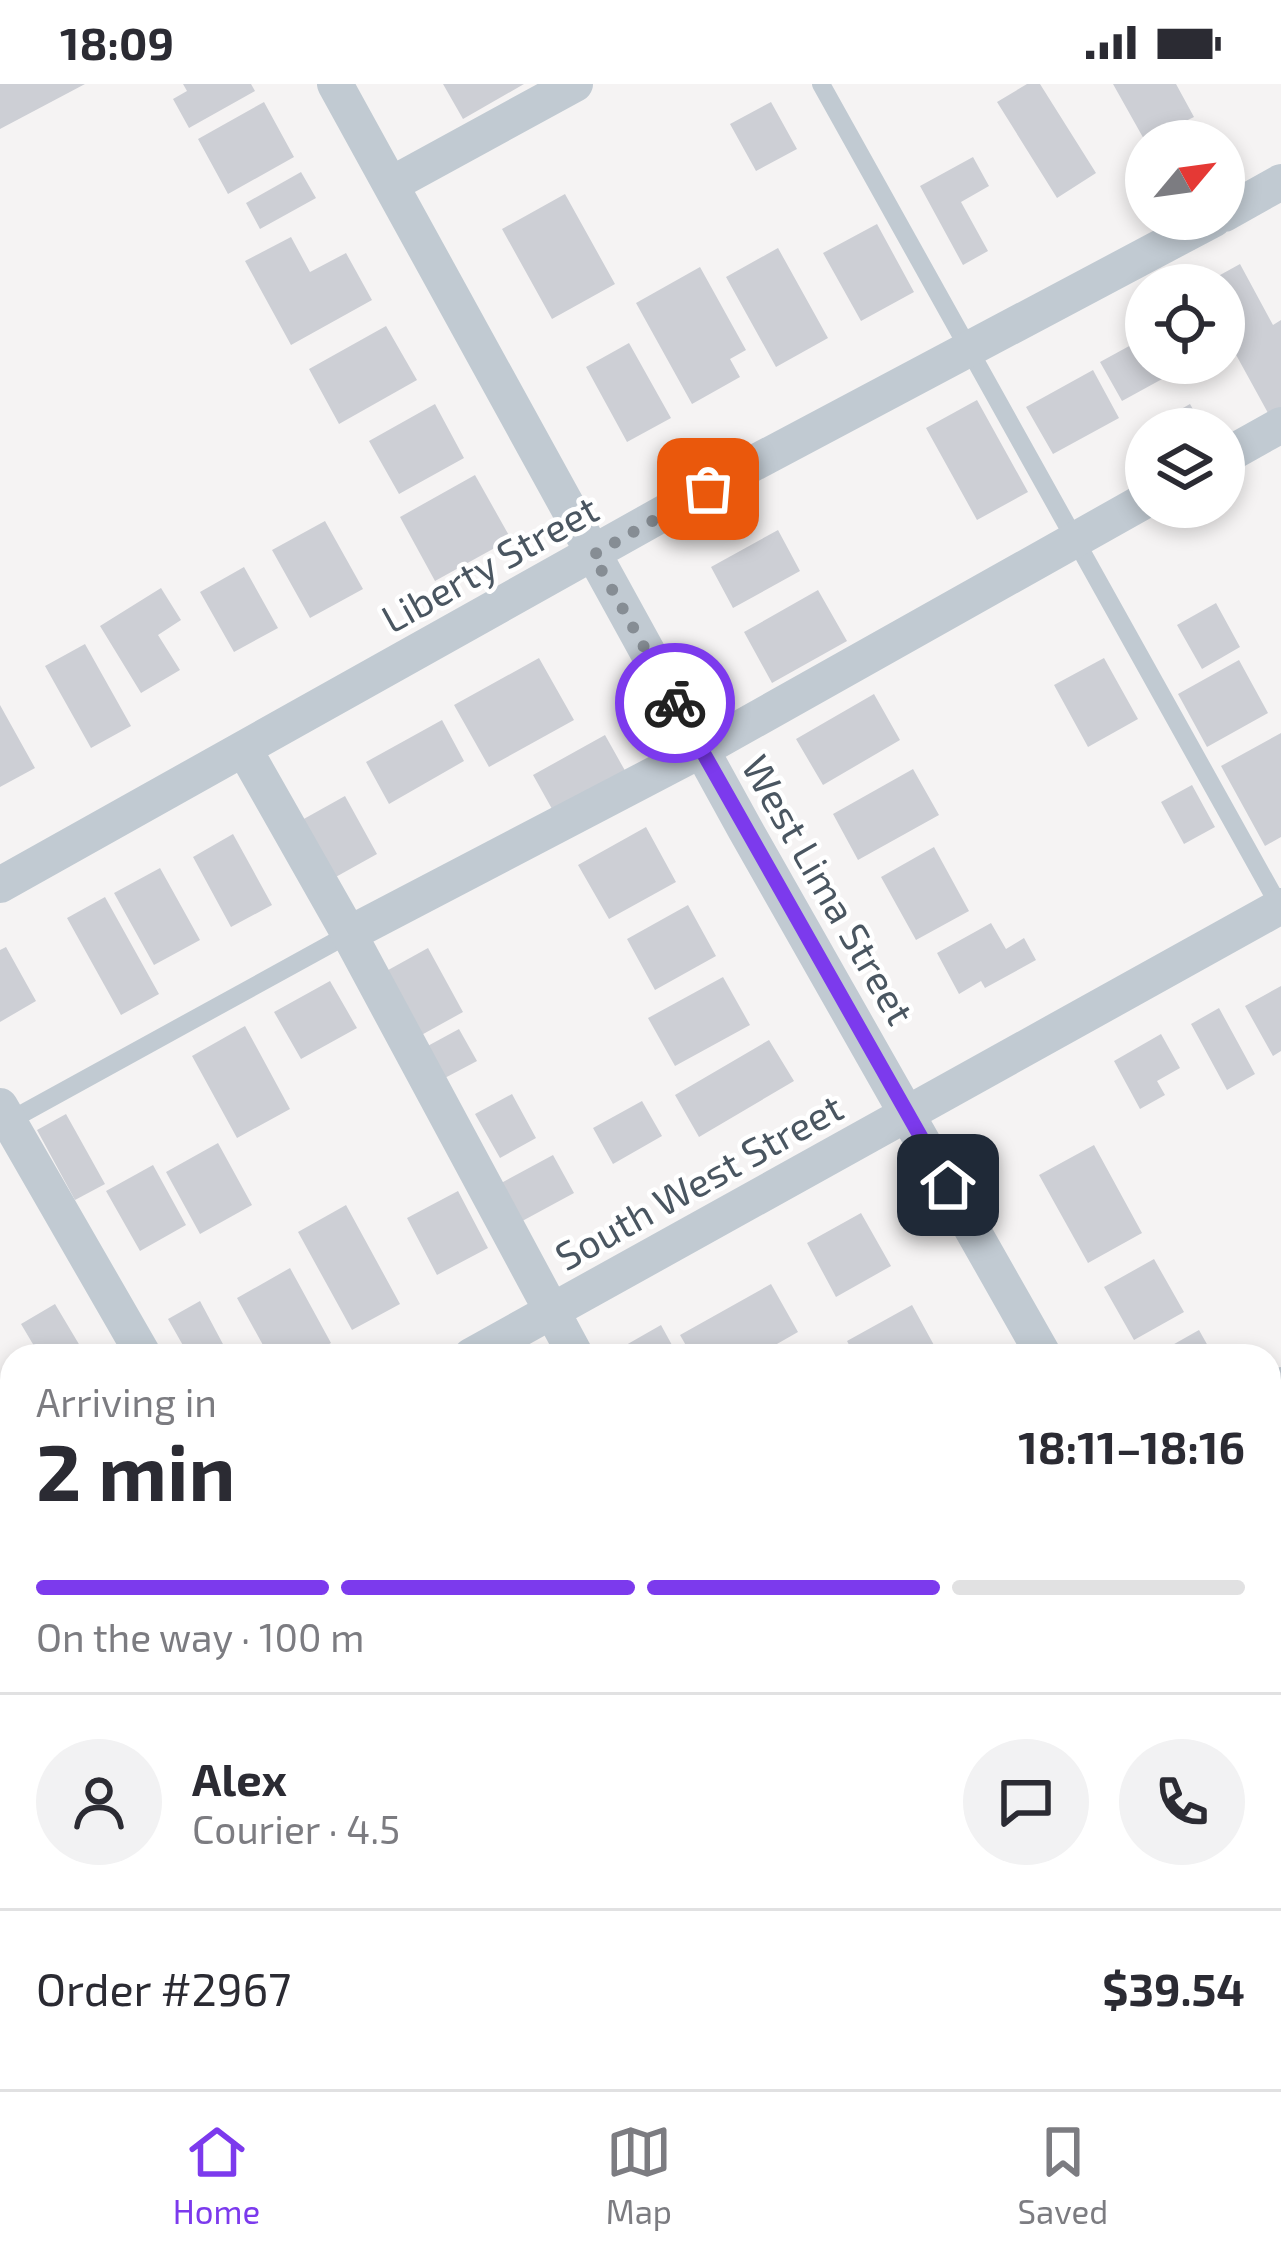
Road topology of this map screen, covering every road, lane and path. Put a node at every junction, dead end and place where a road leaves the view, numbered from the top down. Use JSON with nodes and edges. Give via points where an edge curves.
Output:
{"nodes":[{"id":1,"x":335,"y":84,"type":"edge"},
{"id":2,"x":574,"y":84,"type":"edge"},
{"id":3,"x":821,"y":84,"type":"edge"},
{"id":4,"x":1281,"y":182,"type":"edge"},
{"id":5,"x":392,"y":184,"type":"junction"},
{"id":6,"x":1245,"y":202,"type":"edge"},
{"id":7,"x":1174,"y":240,"type":"edge"},
{"id":8,"x":970,"y":348,"type":"junction"},
{"id":9,"x":1281,"y":425,"type":"edge"},
{"id":10,"x":1245,"y":445,"type":"edge"},
{"id":11,"x":1125,"y":512,"type":"edge"},
{"id":12,"x":1076,"y":539,"type":"junction"},
{"id":13,"x":593,"y":555,"type":"junction"},
{"id":14,"x":244,"y":749,"type":"junction"},
{"id":15,"x":701,"y":750,"type":"junction"},
{"id":16,"x":0,"y":885,"type":"edge"},
{"id":17,"x":1281,"y":907,"type":"edge"},
{"id":18,"x":349,"y":934,"type":"junction"},
{"id":19,"x":907,"y":1115,"type":"junction"},
{"id":20,"x":6,"y":1125,"type":"edge"},
{"id":21,"x":552,"y":1311,"type":"junction"},
{"id":22,"x":137,"y":1344,"type":"edge"},
{"id":23,"x":493,"y":1344,"type":"edge"},
{"id":24,"x":570,"y":1344,"type":"edge"},
{"id":25,"x":1036,"y":1344,"type":"edge"}],
"edges":[{"from":1,"to":5,"type":"street","name":"West Lima Street"},
{"from":2,"to":5,"type":"street"},
{"from":3,"to":8,"type":"lane"},
{"from":4,"to":6,"type":"street"},
{"from":5,"to":13,"type":"street","name":"West Lima Street"},
{"from":7,"to":8,"type":"street","name":"Liberty Street"},
{"from":8,"to":12,"type":"lane"},
{"from":8,"to":13,"type":"street","name":"Liberty Street"},
{"from":9,"to":10,"type":"street"},
{"from":11,"to":12,"type":"street"},
{"from":12,"to":15,"type":"street"},
{"from":12,"to":17,"type":"lane"},
{"from":13,"to":14,"type":"street","name":"Liberty Street"},
{"from":13,"to":15,"type":"street","name":"West Lima Street"},
{"from":14,"to":16,"type":"street","name":"Liberty Street"},
{"from":14,"to":18,"type":"street"},
{"from":15,"to":18,"type":"street"},
{"from":15,"to":19,"type":"street","name":"West Lima Street"},
{"from":17,"to":19,"type":"street","name":"South West Street"},
{"from":18,"to":20,"type":"lane"},
{"from":18,"to":21,"type":"street"},
{"from":19,"to":21,"type":"street","name":"South West Street"},
{"from":19,"to":25,"type":"street","name":"West Lima Street"},
{"from":20,"to":22,"type":"street"},
{"from":21,"to":23,"type":"street","name":"South West Street"},
{"from":21,"to":24,"type":"street"}]}
